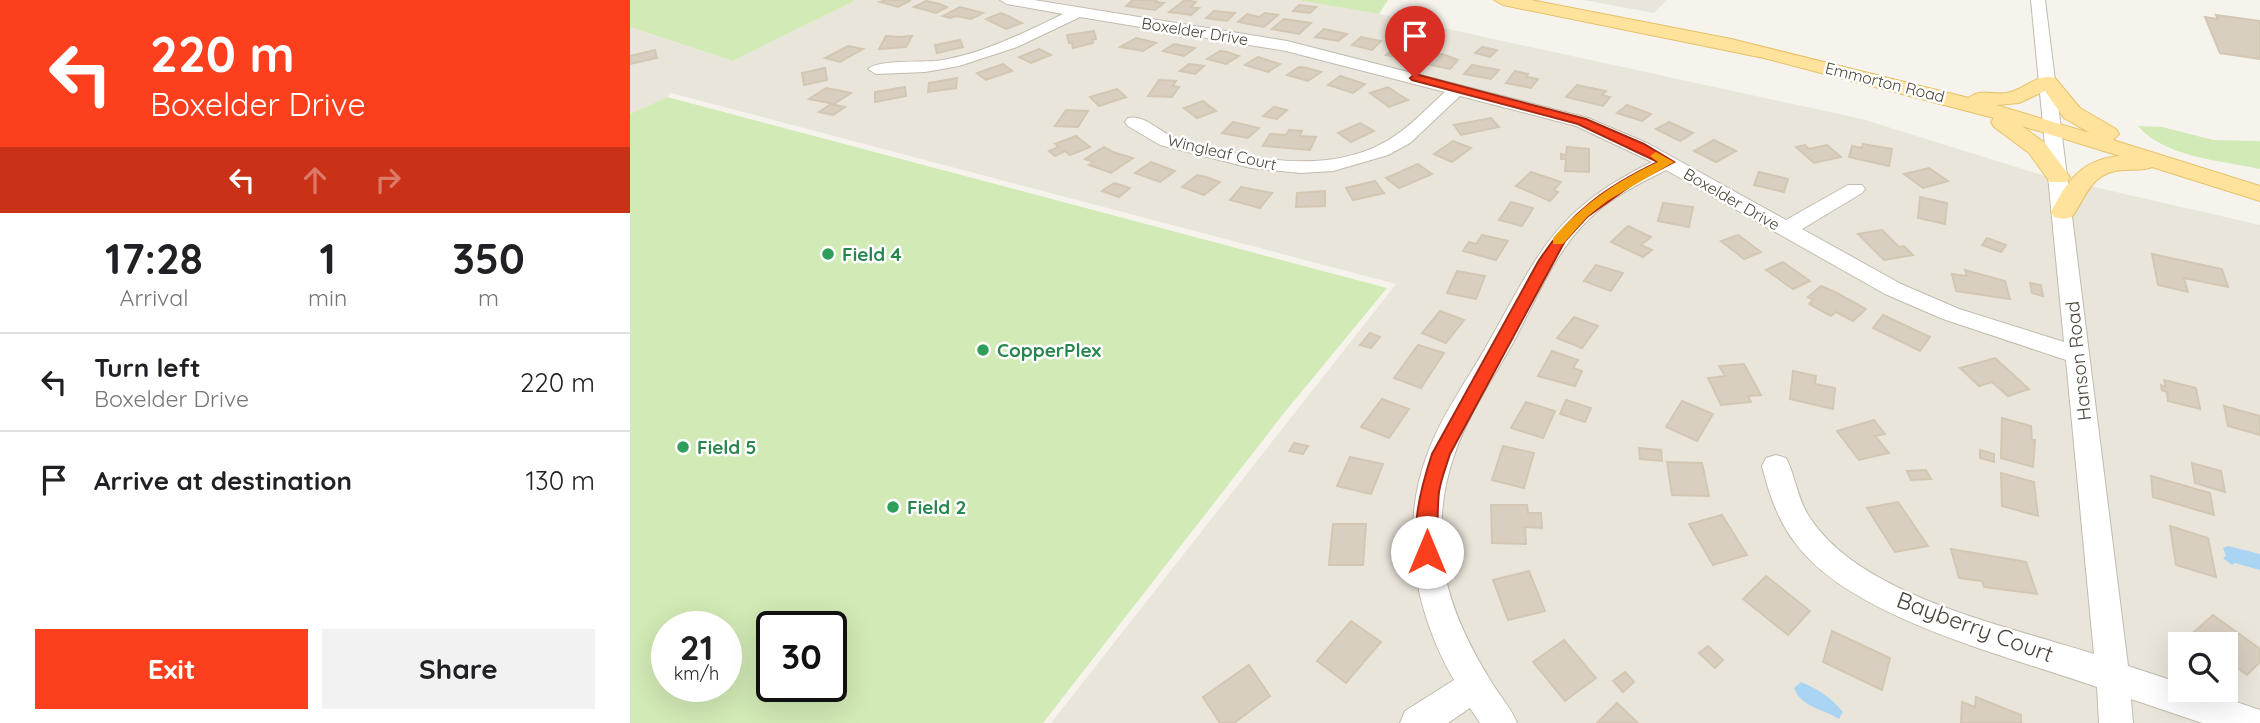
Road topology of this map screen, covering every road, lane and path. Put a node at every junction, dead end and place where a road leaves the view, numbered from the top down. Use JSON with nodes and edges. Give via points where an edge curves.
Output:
{"nodes":[{"id":1,"x":1007,"y":0,"type":"edge"},
{"id":2,"x":1503,"y":0,"type":"edge"},
{"id":3,"x":2038,"y":0,"type":"edge"},
{"id":4,"x":1077,"y":12,"type":"junction"},
{"id":5,"x":876,"y":69,"type":"dead end"},
{"id":6,"x":2048,"y":82,"type":"junction"},
{"id":7,"x":1458,"y":89,"type":"junction"},
{"id":8,"x":1950,"y":99,"type":"junction"},
{"id":9,"x":1978,"y":107,"type":"junction"},
{"id":10,"x":1134,"y":122,"type":"dead end"},
{"id":11,"x":2053,"y":129,"type":"junction"},
{"id":12,"x":1667,"y":162,"type":"junction"},
{"id":13,"x":2179,"y":167,"type":"junction"},
{"id":14,"x":2059,"y":177,"type":"junction"},
{"id":15,"x":2208,"y":177,"type":"junction"},
{"id":16,"x":1855,"y":189,"type":"dead end"},
{"id":17,"x":2260,"y":194,"type":"edge"},
{"id":18,"x":2063,"y":212,"type":"junction"},
{"id":19,"x":1785,"y":230,"type":"junction"},
{"id":20,"x":2076,"y":355,"type":"junction"},
{"id":21,"x":1776,"y":466,"type":"dead end"},
{"id":22,"x":2113,"y":676,"type":"junction"},
{"id":23,"x":1473,"y":687,"type":"junction"},
{"id":24,"x":1417,"y":723,"type":"edge"},
{"id":25,"x":1500,"y":723,"type":"edge"},
{"id":26,"x":2116,"y":723,"type":"edge"},
{"id":27,"x":2251,"y":723,"type":"edge"}],
"edges":[{"from":1,"to":4,"type":"street","name":"Boxelder Drive"},
{"from":2,"to":8,"type":"main road","name":"Emmorton Road","via":[[1765,52]]},
{"from":3,"to":6,"type":"street","name":"Hanson Road"},
{"from":4,"to":5,"type":"street","via":[[966,60]]},
{"from":4,"to":7,"type":"street","name":"Boxelder Drive","via":[[1287,46]]},
{"from":6,"to":8,"type":"main road","via":[[2012,99]]},
{"from":6,"to":11,"type":"street","name":"Hanson Road"},
{"from":6,"to":15,"type":"main road","via":[[2060,101],[2085,121]]},
{"from":7,"to":10,"type":"street","name":"Wingleaf Court","via":[[1403,139],[1370,155],[1333,164],[1301,167],[1251,162],[1167,141]]},
{"from":7,"to":12,"type":"street","name":"Boxelder Drive","via":[[1582,122]]},
{"from":8,"to":9,"type":"main road","name":"Emmorton Road"},
{"from":9,"to":11,"type":"main road","name":"Emmorton Road"},
{"from":9,"to":14,"type":"main road","via":[[2037,148]]},
{"from":11,"to":13,"type":"main road","name":"Emmorton Road"},
{"from":11,"to":14,"type":"street","name":"Hanson Road"},
{"from":12,"to":19,"type":"street","name":"Boxelder Drive"},
{"from":12,"to":23,"type":"street","via":[[1602,198],[1559,239],[1441,454],[1430,489],[1429,573],[1442,624]]},
{"from":13,"to":15,"type":"main road","name":"Emmorton Road"},
{"from":13,"to":18,"type":"main road","via":[[2125,162],[2097,168],[2079,181]]},
{"from":14,"to":18,"type":"street","name":"Hanson Road"},
{"from":15,"to":17,"type":"main road","name":"Emmorton Road"},
{"from":16,"to":19,"type":"street"},
{"from":18,"to":20,"type":"street","name":"Hanson Road"},
{"from":19,"to":20,"type":"street","name":"Boxelder Drive","via":[[1893,289],[1963,318]]},
{"from":20,"to":22,"type":"street","name":"Hanson Road"},
{"from":21,"to":22,"type":"street","name":"Bayberry Court","via":[[1783,498],[1802,529],[1851,575],[1930,615]]},
{"from":22,"to":26,"type":"street","name":"Hanson Road"},
{"from":22,"to":27,"type":"street","name":"Bayberry Court"},
{"from":23,"to":24,"type":"street"},
{"from":23,"to":25,"type":"street"}]}
